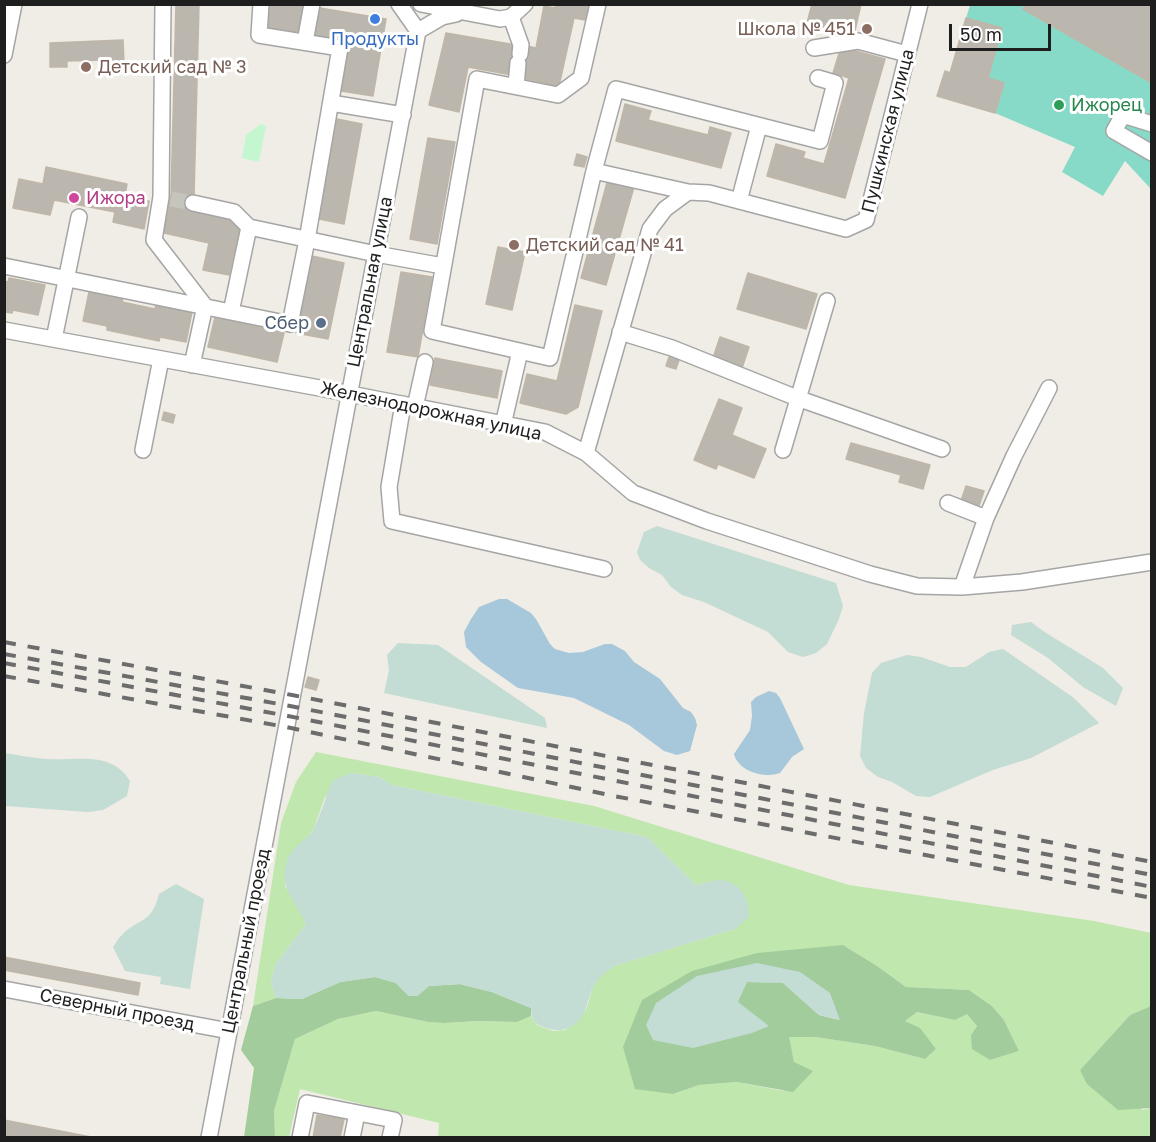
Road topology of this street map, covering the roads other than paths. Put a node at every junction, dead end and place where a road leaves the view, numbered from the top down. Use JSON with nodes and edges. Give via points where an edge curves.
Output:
{"nodes":[{"id":1,"x":14,"y":4,"type":"edge"},
{"id":2,"x":163,"y":4,"type":"edge"},
{"id":3,"x":261,"y":4,"type":"edge"},
{"id":4,"x":312,"y":4,"type":"edge"},
{"id":5,"x":399,"y":4,"type":"edge"},
{"id":6,"x":421,"y":4,"type":"edge"},
{"id":7,"x":525,"y":4,"type":"edge"},
{"id":8,"x":598,"y":4,"type":"edge"},
{"id":9,"x":920,"y":4,"type":"edge"},
{"id":10,"x":461,"y":13,"type":"junction"},
{"id":11,"x":511,"y":17,"type":"junction"},
{"id":12,"x":418,"y":31,"type":"junction"},
{"id":13,"x":305,"y":42,"type":"junction"},
{"id":14,"x":814,"y":48,"type":"dead end"},
{"id":15,"x":908,"y":54,"type":"junction"},
{"id":16,"x":4,"y":55,"type":"edge"},
{"id":17,"x":818,"y":78,"type":"dead end"},
{"id":18,"x":516,"y":86,"type":"junction"},
{"id":19,"x":331,"y":103,"type":"junction"},
{"id":20,"x":403,"y":115,"type":"junction"},
{"id":21,"x":1152,"y":124,"type":"edge"},
{"id":22,"x":759,"y":126,"type":"junction"},
{"id":23,"x":1152,"y":153,"type":"edge"},
{"id":24,"x":594,"y":171,"type":"junction"},
{"id":25,"x":688,"y":192,"type":"junction"},
{"id":26,"x":739,"y":201,"type":"junction"},
{"id":27,"x":193,"y":203,"type":"tunnel mouth"},
{"id":28,"x":79,"y":217,"type":"dead end"},
{"id":29,"x":249,"y":227,"type":"junction"},
{"id":30,"x":307,"y":240,"type":"junction"},
{"id":31,"x":376,"y":254,"type":"junction"},
{"id":32,"x":4,"y":266,"type":"edge"},
{"id":33,"x":443,"y":266,"type":"junction"},
{"id":34,"x":65,"y":278,"type":"junction"},
{"id":35,"x":827,"y":301,"type":"dead end"},
{"id":36,"x":205,"y":306,"type":"junction"},
{"id":37,"x":231,"y":312,"type":"junction"},
{"id":38,"x":4,"y":330,"type":"edge"},
{"id":39,"x":620,"y":332,"type":"junction"},
{"id":40,"x":54,"y":339,"type":"junction"},
{"id":41,"x":520,"y":351,"type":"junction"},
{"id":42,"x":161,"y":359,"type":"junction"},
{"id":43,"x":425,"y":362,"type":"dead end"},
{"id":44,"x":192,"y":365,"type":"junction"},
{"id":45,"x":1049,"y":388,"type":"dead end"},
{"id":46,"x":349,"y":394,"type":"junction"},
{"id":47,"x":797,"y":398,"type":"junction"},
{"id":48,"x":409,"y":406,"type":"junction"},
{"id":49,"x":503,"y":425,"type":"junction"},
{"id":50,"x":942,"y":449,"type":"dead end"},
{"id":51,"x":142,"y":450,"type":"dead end"},
{"id":52,"x":783,"y":450,"type":"dead end"},
{"id":53,"x":586,"y":453,"type":"junction"},
{"id":54,"x":948,"y":503,"type":"dead end"},
{"id":55,"x":986,"y":518,"type":"junction"},
{"id":56,"x":1152,"y":562,"type":"edge"},
{"id":57,"x":604,"y":569,"type":"dead end"},
{"id":58,"x":962,"y":587,"type":"junction"},
{"id":59,"x":283,"y":745,"type":"joint"},
{"id":60,"x":4,"y":989,"type":"edge"},
{"id":61,"x":229,"y":1031,"type":"junction"},
{"id":62,"x":357,"y":1113,"type":"junction"},
{"id":63,"x":208,"y":1137,"type":"edge"},
{"id":64,"x":300,"y":1137,"type":"edge"},
{"id":65,"x":352,"y":1137,"type":"edge"},
{"id":66,"x":390,"y":1137,"type":"edge"}],
"edges":[{"from":1,"to":16,"type":"street"},
{"from":2,"to":36,"type":"street","via":[[166,198],[154,240]]},
{"from":3,"to":13,"type":"street","via":[[259,35]]},
{"from":4,"to":13,"type":"street"},
{"from":5,"to":12,"type":"street"},
{"from":6,"to":10,"type":"street"},
{"from":7,"to":11,"type":"street"},
{"from":8,"to":18,"type":"street","via":[[581,78],[558,95]]},
{"from":9,"to":15,"type":"street","name":"Пушкинская улица"},
{"from":10,"to":11,"type":"street"},
{"from":10,"to":12,"type":"street","via":[[442,17]]},
{"from":11,"to":18,"type":"street","via":[[521,45]]},
{"from":12,"to":20,"type":"street","name":"Центральная улица"},
{"from":13,"to":19,"type":"street","via":[[339,48]]},
{"from":14,"to":15,"type":"street","via":[[858,41]]},
{"from":15,"to":26,"type":"street","name":"Пушкинская улица","via":[[866,220],[846,229]]},
{"from":17,"to":22,"type":"street","via":[[835,82],[819,141]]},
{"from":18,"to":33,"type":"street","via":[[477,79]]},
{"from":19,"to":20,"type":"street"},
{"from":19,"to":30,"type":"street"},
{"from":20,"to":31,"type":"street","name":"Центральная улица"},
{"from":21,"to":23,"type":"street","via":[[1123,115],[1114,131]]},
{"from":22,"to":24,"type":"street","via":[[616,89]]},
{"from":22,"to":26,"type":"street"},
{"from":24,"to":25,"type":"street","name":"Пушкинская улица"},
{"from":24,"to":41,"type":"street","via":[[550,358]]},
{"from":25,"to":26,"type":"street","name":"Пушкинская улица"},
{"from":25,"to":39,"type":"street","via":[[665,209],[650,228]]},
{"from":27,"to":29,"type":"street","via":[[234,212]]},
{"from":28,"to":34,"type":"street"},
{"from":29,"to":30,"type":"street"},
{"from":29,"to":37,"type":"street"},
{"from":30,"to":31,"type":"street"},
{"from":30,"to":37,"type":"street","via":[[290,324]]},
{"from":31,"to":33,"type":"street"},
{"from":31,"to":46,"type":"street","name":"Центральная улица"},
{"from":32,"to":34,"type":"street"},
{"from":33,"to":41,"type":"street","via":[[432,331]]},
{"from":34,"to":36,"type":"street"},
{"from":34,"to":40,"type":"street"},
{"from":35,"to":47,"type":"street"},
{"from":36,"to":37,"type":"street"},
{"from":36,"to":44,"type":"street"},
{"from":38,"to":40,"type":"street","name":"Железнодорожная улица"},
{"from":39,"to":47,"type":"street","via":[[672,348]]},
{"from":39,"to":53,"type":"street"},
{"from":40,"to":42,"type":"street","name":"Железнодорожная улица"},
{"from":41,"to":49,"type":"street"},
{"from":42,"to":44,"type":"street","name":"Железнодорожная улица"},
{"from":42,"to":51,"type":"street"},
{"from":43,"to":48,"type":"street"},
{"from":44,"to":46,"type":"street","name":"Железнодорожная улица"},
{"from":45,"to":55,"type":"street"},
{"from":46,"to":48,"type":"street","name":"Железнодорожная улица"},
{"from":46,"to":59,"type":"street","name":"Центральная улица"},
{"from":47,"to":50,"type":"street"},
{"from":47,"to":52,"type":"street"},
{"from":48,"to":49,"type":"street","name":"Железнодорожная улица"},
{"from":48,"to":57,"type":"street","via":[[389,488],[392,520]]},
{"from":49,"to":53,"type":"street","name":"Железнодорожная улица","via":[[545,432]]},
{"from":53,"to":58,"type":"street","name":"Железнодорожная улица","via":[[633,493],[707,521],[882,577],[917,586]]},
{"from":54,"to":55,"type":"street"},
{"from":55,"to":58,"type":"street"},
{"from":56,"to":58,"type":"street","name":"Железнодорожная улица"},
{"from":59,"to":61,"type":"street","name":"Центральный проезд"},
{"from":60,"to":61,"type":"street","name":"Северный проезд"},
{"from":61,"to":63,"type":"street","name":"Центральный проезд"},
{"from":62,"to":64,"type":"street","via":[[307,1103]]},
{"from":62,"to":65,"type":"street"},
{"from":62,"to":66,"type":"street","via":[[394,1120]]}]}
